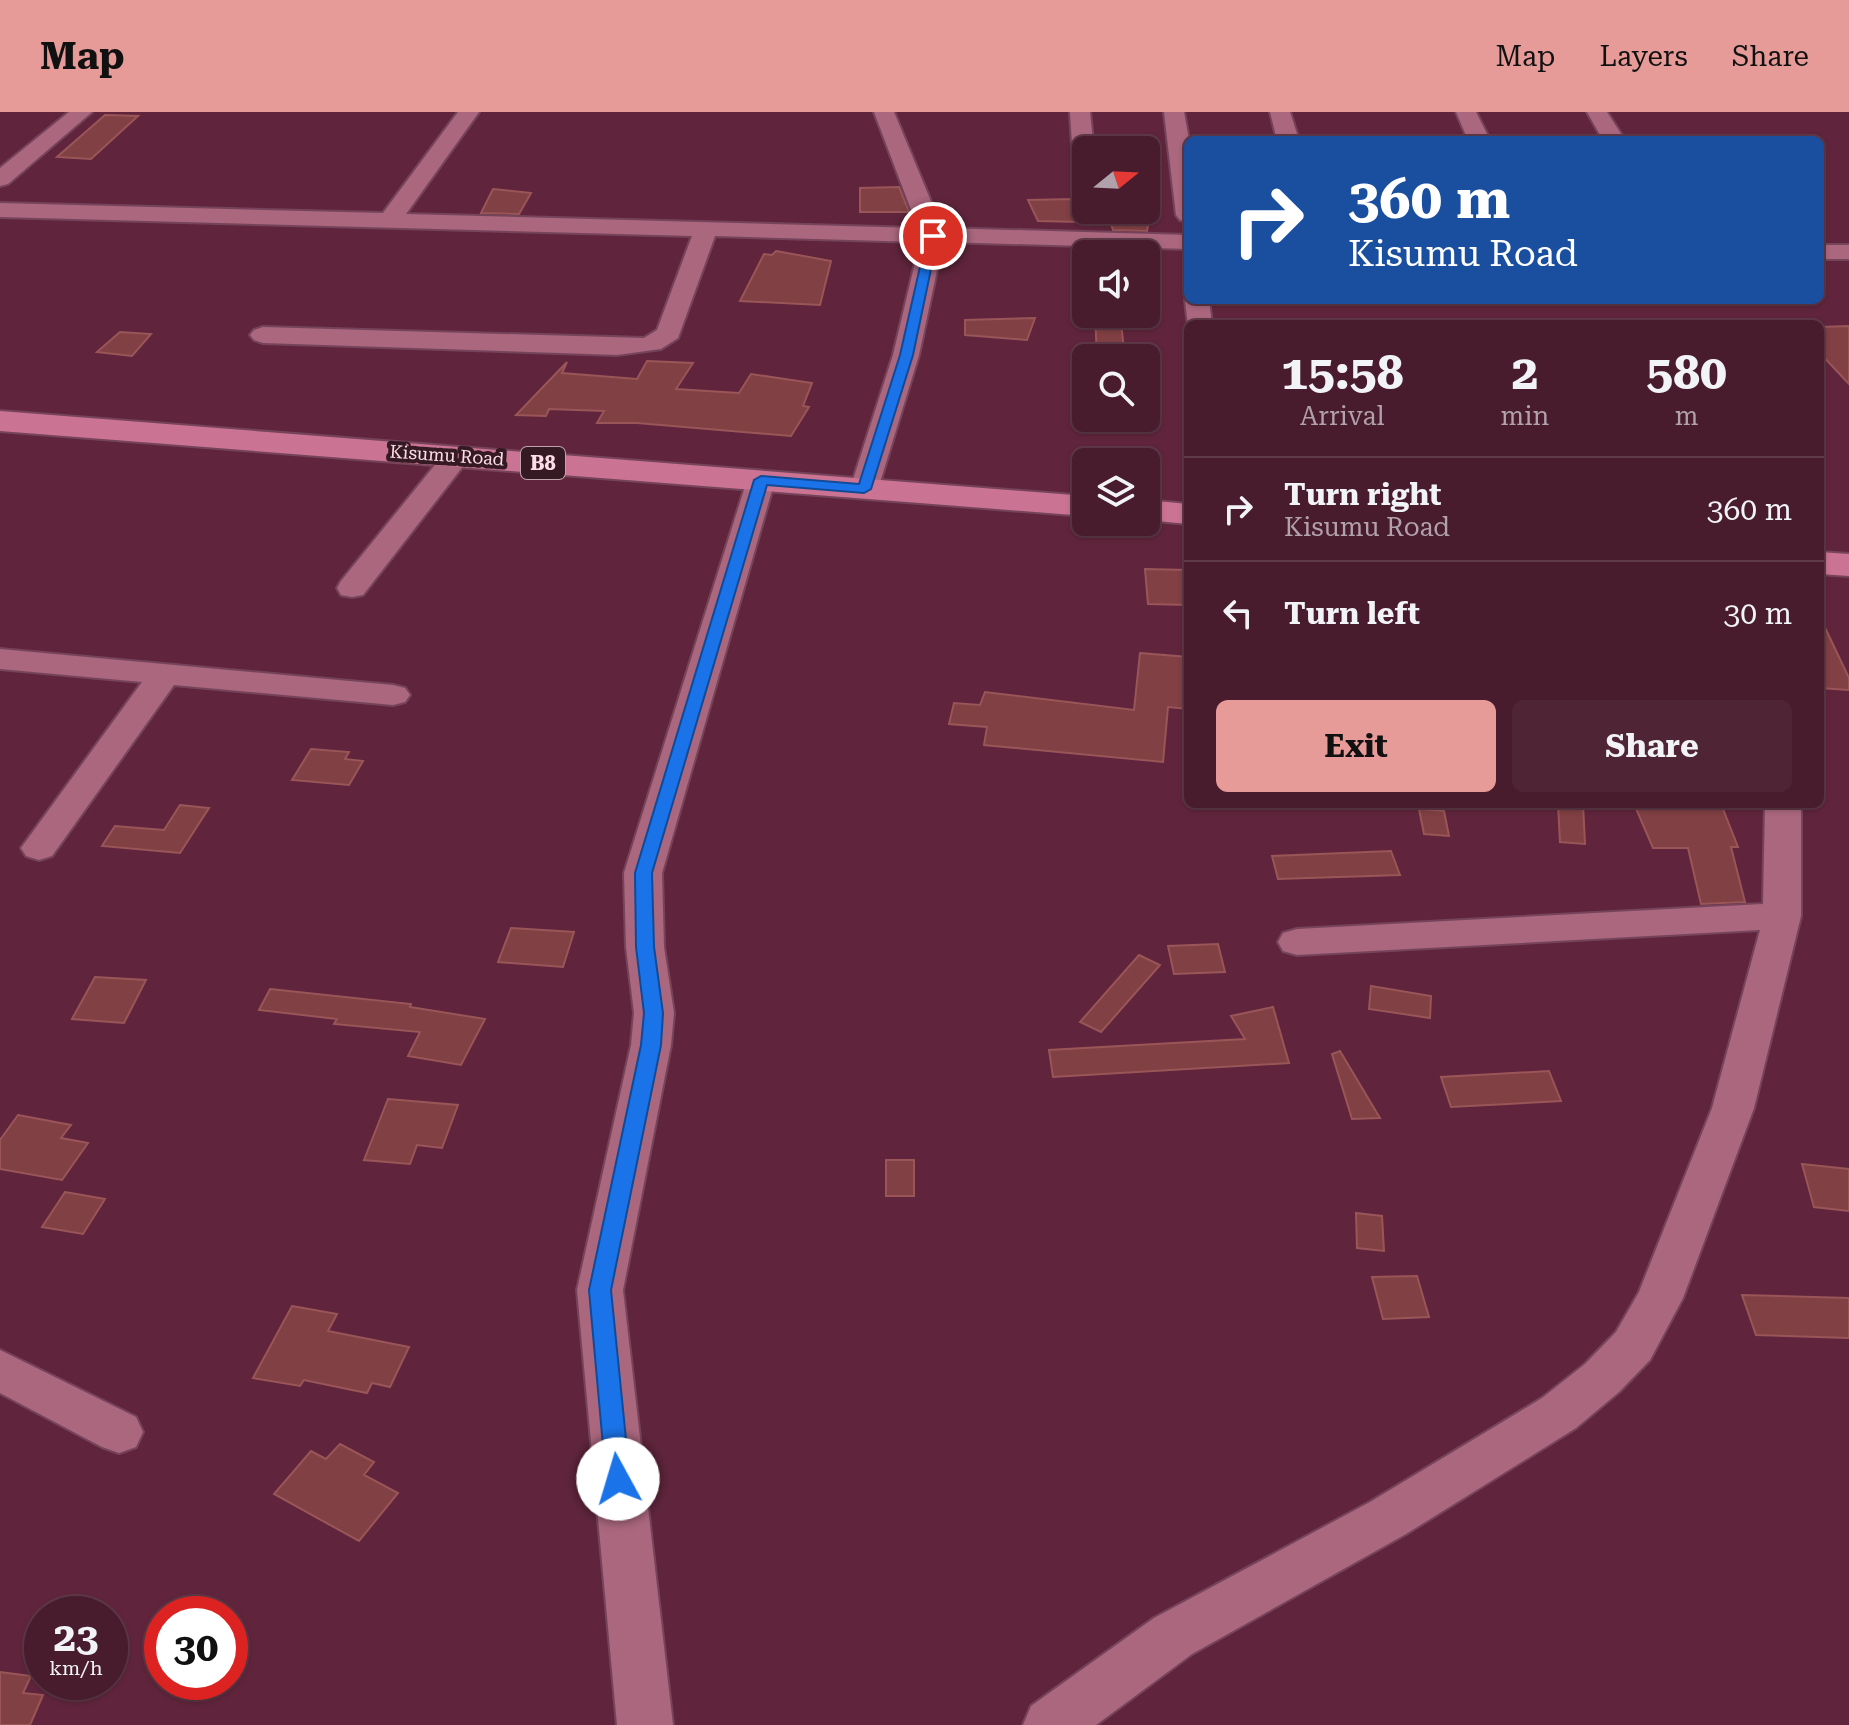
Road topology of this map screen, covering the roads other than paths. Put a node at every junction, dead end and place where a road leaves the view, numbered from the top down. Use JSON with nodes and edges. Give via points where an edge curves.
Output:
{"nodes":[{"id":1,"x":82,"y":112,"type":"edge"},
{"id":2,"x":469,"y":112,"type":"edge"},
{"id":3,"x":884,"y":112,"type":"edge"},
{"id":4,"x":1080,"y":112,"type":"edge"},
{"id":5,"x":1174,"y":112,"type":"edge"},
{"id":6,"x":1280,"y":112,"type":"edge"},
{"id":7,"x":1466,"y":112,"type":"edge"},
{"id":8,"x":1597,"y":112,"type":"edge"},
{"id":9,"x":1082,"y":136,"type":"edge"},
{"id":10,"x":1287,"y":136,"type":"edge"},
{"id":11,"x":1477,"y":136,"type":"edge"},
{"id":12,"x":1612,"y":136,"type":"edge"},
{"id":13,"x":0,"y":179,"type":"edge"},
{"id":14,"x":1184,"y":186,"type":"edge"},
{"id":15,"x":0,"y":210,"type":"edge"},
{"id":16,"x":389,"y":221,"type":"junction"},
{"id":17,"x":1089,"y":224,"type":"edge"},
{"id":18,"x":705,"y":231,"type":"junction"},
{"id":19,"x":933,"y":236,"type":"junction"},
{"id":20,"x":1091,"y":240,"type":"joint"},
{"id":21,"x":1160,"y":241,"type":"edge"},
{"id":22,"x":1184,"y":242,"type":"edge"},
{"id":23,"x":1824,"y":252,"type":"edge"},
{"id":24,"x":1849,"y":252,"type":"edge"},
{"id":25,"x":263,"y":335,"type":"dead end"},
{"id":26,"x":0,"y":421,"type":"edge"},
{"id":27,"x":457,"y":456,"type":"junction"},
{"id":28,"x":761,"y":480,"type":"junction"},
{"id":29,"x":864,"y":489,"type":"junction"},
{"id":30,"x":1072,"y":505,"type":"edge"},
{"id":31,"x":1160,"y":511,"type":"edge"},
{"id":32,"x":1184,"y":514,"type":"edge"},
{"id":33,"x":1824,"y":563,"type":"edge"},
{"id":34,"x":1849,"y":565,"type":"edge"},
{"id":35,"x":352,"y":588,"type":"dead end"},
{"id":36,"x":0,"y":659,"type":"edge"},
{"id":37,"x":165,"y":674,"type":"junction"},
{"id":38,"x":393,"y":695,"type":"dead end"},
{"id":39,"x":1783,"y":808,"type":"edge"},
{"id":40,"x":39,"y":848,"type":"dead end"},
{"id":41,"x":1782,"y":916,"type":"junction"},
{"id":42,"x":1297,"y":942,"type":"dead end"},
{"id":43,"x":0,"y":1370,"type":"edge"},
{"id":44,"x":119,"y":1432,"type":"dead end"},
{"id":45,"x":645,"y":1725,"type":"edge"},
{"id":46,"x":1051,"y":1725,"type":"edge"}],
"edges":[{"from":1,"to":13,"type":"street"},
{"from":2,"to":16,"type":"street"},
{"from":3,"to":19,"type":"street"},
{"from":4,"to":9,"type":"street"},
{"from":5,"to":14,"type":"street"},
{"from":6,"to":10,"type":"street"},
{"from":7,"to":11,"type":"street"},
{"from":8,"to":12,"type":"street"},
{"from":15,"to":16,"type":"street"},
{"from":16,"to":18,"type":"street"},
{"from":17,"to":20,"type":"street"},
{"from":18,"to":19,"type":"street"},
{"from":18,"to":25,"type":"street","via":[[669,333],[652,344]]},
{"from":19,"to":20,"type":"street"},
{"from":19,"to":29,"type":"street","via":[[906,355]]},
{"from":21,"to":22,"type":"street"},
{"from":23,"to":24,"type":"street"},
{"from":26,"to":27,"type":"highway","name":"Kisumu Road","number":"B8"},
{"from":27,"to":28,"type":"highway","name":"Kisumu Road","number":"B8"},
{"from":27,"to":35,"type":"street"},
{"from":28,"to":29,"type":"highway","name":"Kisumu Road","number":"B8"},
{"from":28,"to":45,"type":"street","via":[[643,873],[654,1013],[651,1045],[600,1290]]},
{"from":29,"to":30,"type":"highway","name":"Kisumu Road","number":"B8"},
{"from":31,"to":32,"type":"highway"},
{"from":33,"to":34,"type":"highway"},
{"from":36,"to":37,"type":"street"},
{"from":37,"to":38,"type":"street"},
{"from":37,"to":40,"type":"street"},
{"from":39,"to":41,"type":"street"},
{"from":41,"to":42,"type":"street"},
{"from":41,"to":46,"type":"street","via":[[1733,1108],[1660,1298],[1633,1346],[1559,1413],[1388,1518],[1173,1636]]},
{"from":43,"to":44,"type":"street"}]}
